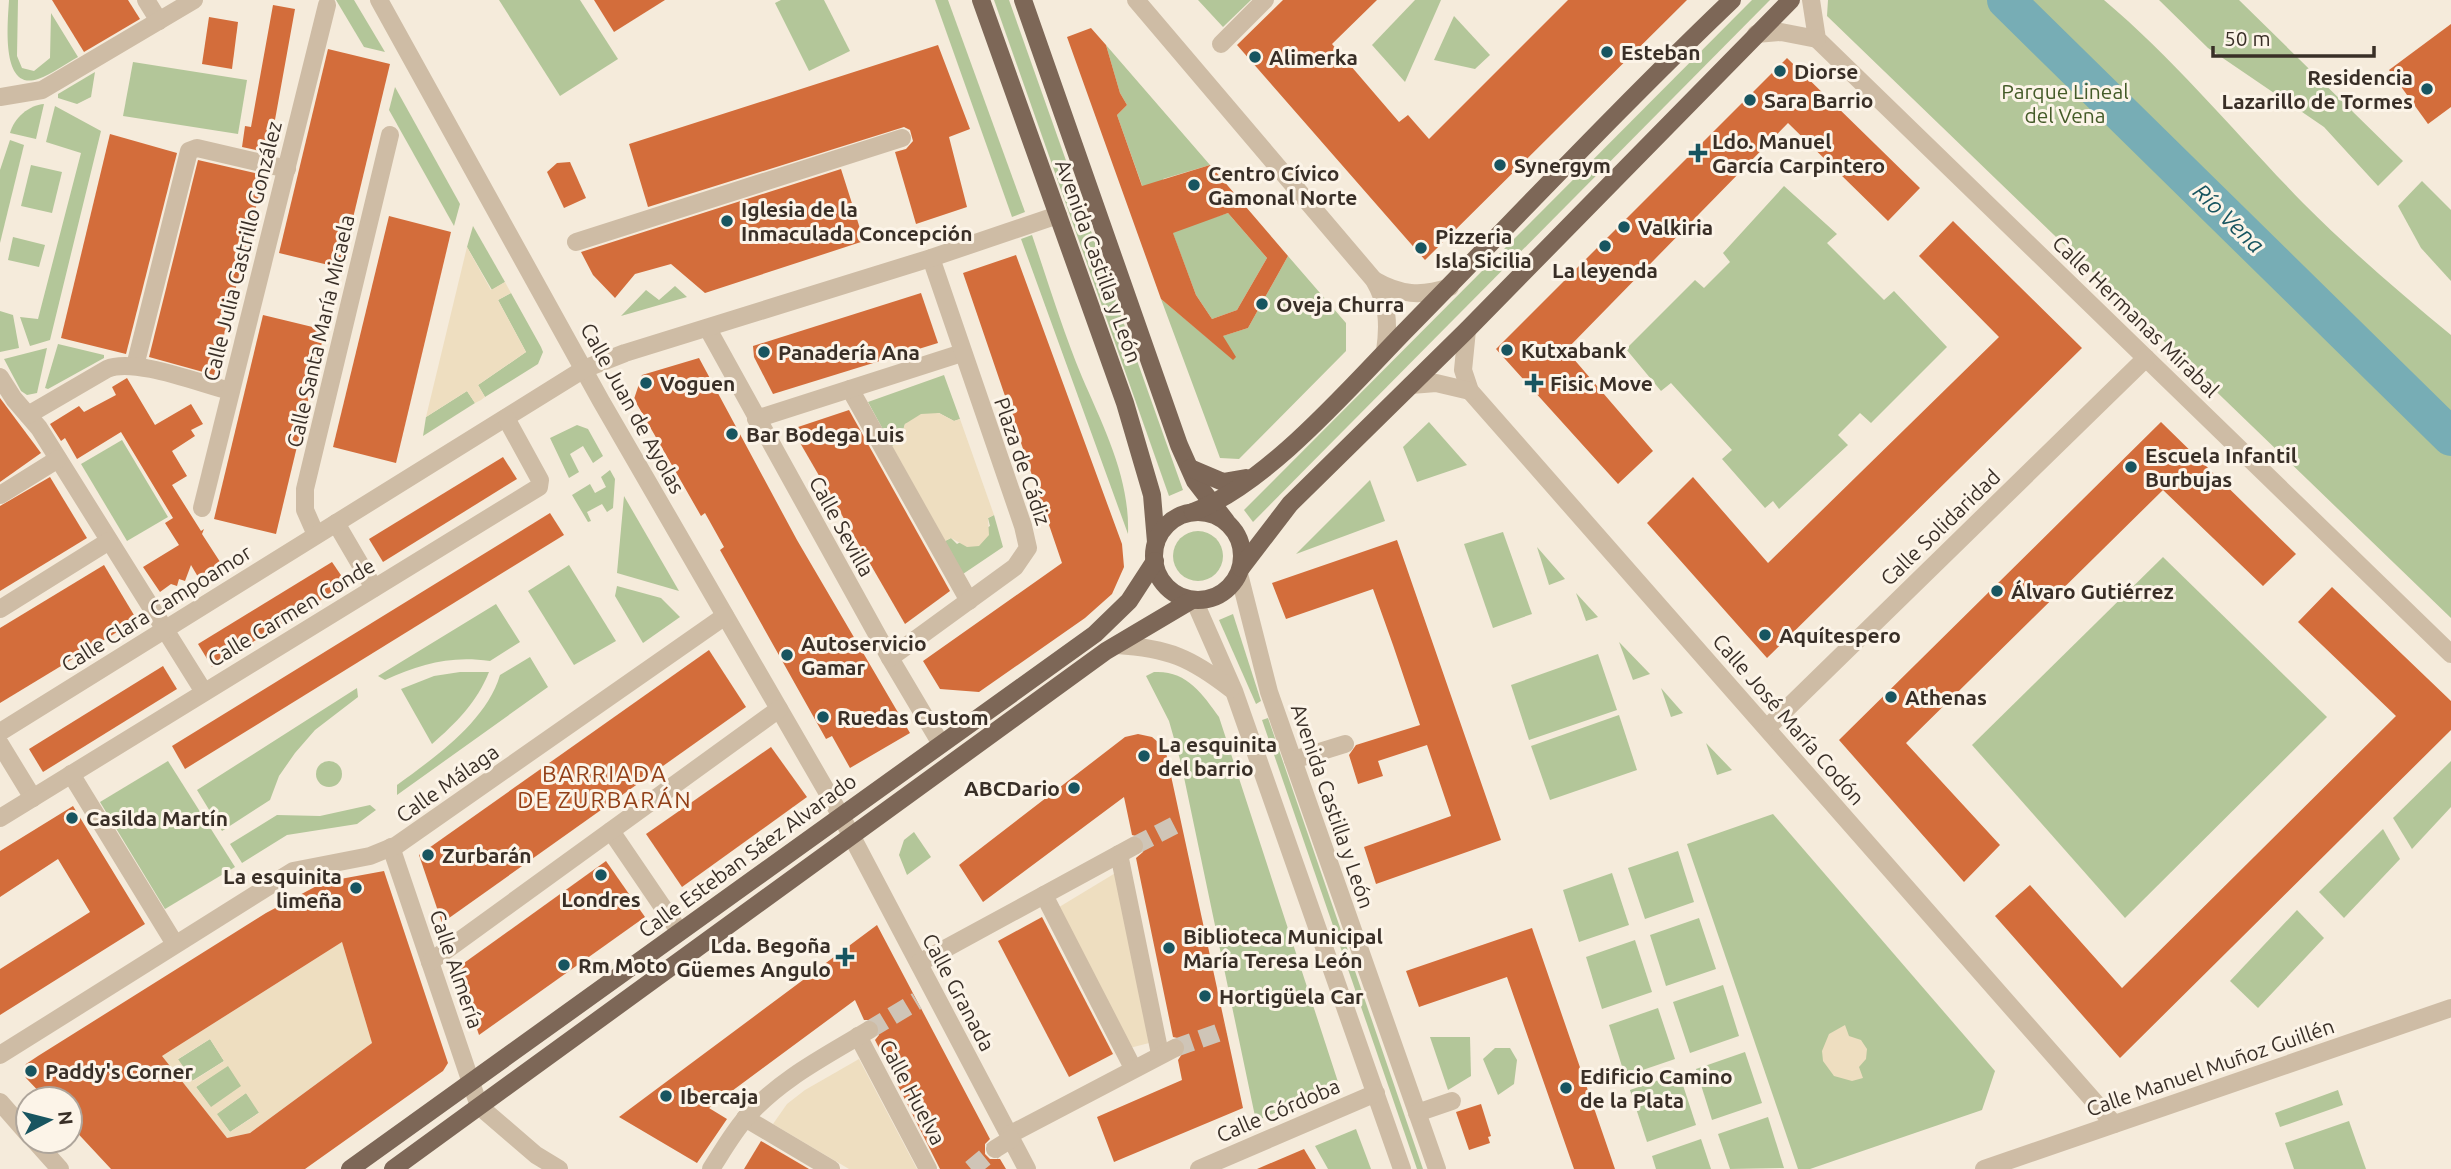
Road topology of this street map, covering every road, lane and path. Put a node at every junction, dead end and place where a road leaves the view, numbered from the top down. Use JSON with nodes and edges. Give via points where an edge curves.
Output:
{"nodes":[{"id":1,"x":146,"y":0,"type":"edge"},
{"id":2,"x":194,"y":0,"type":"edge"},
{"id":3,"x":379,"y":0,"type":"edge"},
{"id":4,"x":981,"y":0,"type":"edge"},
{"id":5,"x":1023,"y":0,"type":"edge"},
{"id":6,"x":1136,"y":0,"type":"edge"},
{"id":7,"x":1265,"y":0,"type":"edge"},
{"id":8,"x":1791,"y":0,"type":"edge"},
{"id":9,"x":1811,"y":0,"type":"edge"},
{"id":10,"x":1730,"y":1,"type":"edge"},
{"id":11,"x":327,"y":5,"type":"dead end"},
{"id":12,"x":159,"y":21,"type":"junction"},
{"id":13,"x":1756,"y":34,"type":"junction"},
{"id":14,"x":1817,"y":39,"type":"junction"},
{"id":15,"x":1221,"y":44,"type":"dead end"},
{"id":16,"x":0,"y":97,"type":"edge"},
{"id":17,"x":390,"y":135,"type":"dead end"},
{"id":18,"x":902,"y":138,"type":"dead end"},
{"id":19,"x":287,"y":169,"type":"junction"},
{"id":20,"x":1058,"y":215,"type":"junction"},
{"id":21,"x":576,"y":242,"type":"dead end"},
{"id":22,"x":931,"y":258,"type":"junction"},
{"id":23,"x":1374,"y":279,"type":"junction"},
{"id":24,"x":1450,"y":287,"type":"junction"},
{"id":25,"x":708,"y":329,"type":"junction"},
{"id":26,"x":1467,"y":330,"type":"junction"},
{"id":27,"x":1385,"y":351,"type":"junction"},
{"id":28,"x":962,"y":353,"type":"junction"},
{"id":29,"x":2146,"y":358,"type":"junction"},
{"id":30,"x":135,"y":366,"type":"junction"},
{"id":31,"x":584,"y":369,"type":"junction"},
{"id":32,"x":0,"y":377,"type":"edge"},
{"id":33,"x":1411,"y":385,"type":"junction"},
{"id":34,"x":850,"y":389,"type":"junction"},
{"id":35,"x":230,"y":391,"type":"junction"},
{"id":36,"x":1470,"y":391,"type":"junction"},
{"id":37,"x":28,"y":415,"type":"junction"},
{"id":38,"x":506,"y":418,"type":"junction"},
{"id":39,"x":756,"y":419,"type":"junction"},
{"id":40,"x":58,"y":459,"type":"junction"},
{"id":41,"x":1190,"y":468,"type":"junction"},
{"id":42,"x":1259,"y":474,"type":"junction"},
{"id":43,"x":0,"y":495,"type":"edge"},
{"id":44,"x":1212,"y":505,"type":"junction"},
{"id":45,"x":202,"y":509,"type":"dead end"},
{"id":46,"x":1193,"y":512,"type":"junction"},
{"id":47,"x":1226,"y":521,"type":"junction"},
{"id":48,"x":336,"y":523,"type":"junction"},
{"id":49,"x":316,"y":536,"type":"junction"},
{"id":50,"x":109,"y":541,"type":"junction"},
{"id":51,"x":1156,"y":542,"type":"junction"},
{"id":52,"x":1155,"y":561,"type":"junction"},
{"id":53,"x":1240,"y":571,"type":"junction"},
{"id":54,"x":374,"y":588,"type":"junction"},
{"id":55,"x":1193,"y":600,"type":"junction"},
{"id":56,"x":969,"y":601,"type":"junction"},
{"id":57,"x":0,"y":609,"type":"edge"},
{"id":58,"x":725,"y":616,"type":"junction"},
{"id":59,"x":165,"y":630,"type":"junction"},
{"id":60,"x":1117,"y":645,"type":"junction"},
{"id":61,"x":2451,"y":654,"type":"edge"},
{"id":62,"x":890,"y":658,"type":"junction"},
{"id":63,"x":1234,"y":691,"type":"junction"},
{"id":64,"x":204,"y":692,"type":"junction"},
{"id":65,"x":779,"y":709,"type":"junction"},
{"id":66,"x":1767,"y":728,"type":"junction"},
{"id":67,"x":0,"y":732,"type":"edge"},
{"id":68,"x":0,"y":744,"type":"edge"},
{"id":69,"x":941,"y":744,"type":"junction"},
{"id":70,"x":1345,"y":744,"type":"dead end"},
{"id":71,"x":1293,"y":760,"type":"junction"},
{"id":72,"x":71,"y":774,"type":"junction"},
{"id":73,"x":33,"y":798,"type":"junction"},
{"id":74,"x":841,"y":816,"type":"junction"},
{"id":75,"x":0,"y":818,"type":"edge"},
{"id":76,"x":611,"y":831,"type":"junction"},
{"id":77,"x":852,"y":836,"type":"junction"},
{"id":78,"x":391,"y":847,"type":"junction"},
{"id":79,"x":1044,"y":895,"type":"junction"},
{"id":80,"x":679,"y":931,"type":"junction"},
{"id":81,"x":175,"y":944,"type":"junction"},
{"id":82,"x":430,"y":962,"type":"junction"},
{"id":83,"x":919,"y":964,"type":"junction"},
{"id":84,"x":933,"y":992,"type":"junction"},
{"id":85,"x":917,"y":1001,"type":"tunnel mouth"},
{"id":86,"x":2451,"y":1008,"type":"edge"},
{"id":87,"x":0,"y":1055,"type":"edge"},
{"id":88,"x":1133,"y":1068,"type":"junction"},
{"id":89,"x":471,"y":1082,"type":"junction"},
{"id":90,"x":1376,"y":1093,"type":"junction"},
{"id":91,"x":1452,"y":1101,"type":"dead end"},
{"id":92,"x":0,"y":1102,"type":"edge"},
{"id":93,"x":479,"y":1106,"type":"junction"},
{"id":94,"x":1417,"y":1113,"type":"junction"},
{"id":95,"x":14,"y":1118,"type":"edge"},
{"id":96,"x":745,"y":1118,"type":"junction"},
{"id":97,"x":2114,"y":1124,"type":"junction"},
{"id":98,"x":1010,"y":1137,"type":"junction"},
{"id":99,"x":995,"y":1149,"type":"tunnel mouth"},
{"id":100,"x":48,"y":1155,"type":"edge"},
{"id":101,"x":60,"y":1169,"type":"edge"},
{"id":102,"x":351,"y":1169,"type":"edge"},
{"id":103,"x":393,"y":1169,"type":"edge"},
{"id":104,"x":559,"y":1169,"type":"edge"},
{"id":105,"x":711,"y":1169,"type":"edge"},
{"id":106,"x":831,"y":1169,"type":"edge"},
{"id":107,"x":928,"y":1169,"type":"edge"},
{"id":108,"x":1027,"y":1169,"type":"edge"},
{"id":109,"x":1199,"y":1169,"type":"edge"},
{"id":110,"x":1402,"y":1169,"type":"edge"},
{"id":111,"x":1437,"y":1169,"type":"edge"},
{"id":112,"x":1984,"y":1169,"type":"edge"}],
"edges":[{"from":1,"to":12,"type":"street"},
{"from":2,"to":12,"type":"street"},
{"from":3,"to":31,"type":"street","name":"Calle Juan de Ayolas"},
{"from":4,"to":20,"type":"main road","name":"Avenida Castilla y León"},
{"from":5,"to":41,"type":"main road","name":"Avenida Castilla y León"},
{"from":6,"to":23,"type":"street"},
{"from":7,"to":15,"type":"street"},
{"from":8,"to":13,"type":"main road"},
{"from":9,"to":14,"type":"street"},
{"from":10,"to":24,"type":"main road"},
{"from":11,"to":19,"type":"street","name":"Calle Julia Castrillo González"},
{"from":12,"to":16,"type":"street","via":[[42,90]]},
{"from":13,"to":14,"type":"street","via":[[1781,32]]},
{"from":13,"to":26,"type":"main road"},
{"from":14,"to":29,"type":"street","name":"Calle Hermanas Mirabal"},
{"from":17,"to":49,"type":"street","name":"Calle Santa María Micaela","via":[[305,489],[305,510]]},
{"from":18,"to":21,"type":"street"},
{"from":19,"to":30,"type":"street","via":[[197,148],[189,151]]},
{"from":19,"to":35,"type":"street","name":"Calle Julia Castrillo González"},
{"from":20,"to":22,"type":"street","name":"Calle Clara Campoamor"},
{"from":20,"to":51,"type":"main road","name":"Avenida Castilla y León","via":[[1125,402],[1152,495]]},
{"from":22,"to":25,"type":"street","name":"Calle Clara Campoamor"},
{"from":22,"to":28,"type":"street","name":"Plaza de Cádiz"},
{"from":23,"to":24,"type":"street","via":[[1417,295]]},
{"from":23,"to":27,"type":"street","via":[[1386,305]]},
{"from":24,"to":27,"type":"main road"},
{"from":25,"to":31,"type":"street","name":"Calle Clara Campoamor"},
{"from":25,"to":39,"type":"street","name":"Calle Sevilla"},
{"from":26,"to":33,"type":"main road"},
{"from":26,"to":36,"type":"street","via":[[1464,370]]},
{"from":27,"to":42,"type":"main road"},
{"from":28,"to":34,"type":"street"},
{"from":28,"to":56,"type":"street","name":"Plaza de Cádiz","via":[[1028,548],[1015,567]]},
{"from":29,"to":61,"type":"street","name":"Calle Hermanas Mirabal"},
{"from":29,"to":66,"type":"street","name":"Calle Solidaridad"},
{"from":30,"to":35,"type":"street"},
{"from":30,"to":37,"type":"street","via":[[111,366]]},
{"from":31,"to":38,"type":"street","name":"Calle Clara Campoamor"},
{"from":31,"to":58,"type":"street","name":"Calle Juan de Ayolas"},
{"from":32,"to":37,"type":"street"},
{"from":33,"to":36,"type":"street","via":[[1436,383]]},
{"from":33,"to":53,"type":"main road","via":[[1290,505]]},
{"from":34,"to":39,"type":"street"},
{"from":34,"to":56,"type":"street"},
{"from":35,"to":45,"type":"street","name":"Calle Julia Castrillo González"},
{"from":36,"to":66,"type":"street","name":"Calle José María Codón"},
{"from":37,"to":40,"type":"street"},
{"from":38,"to":48,"type":"street","name":"Calle Clara Campoamor"},
{"from":38,"to":54,"type":"street","name":"Calle Carmen Conde","via":[[540,480],[538,487]]},
{"from":39,"to":62,"type":"street","name":"Calle Sevilla"},
{"from":40,"to":43,"type":"street"},
{"from":40,"to":50,"type":"street"},
{"from":41,"to":42,"type":"main road","via":[[1223,482]]},
{"from":41,"to":44,"type":"main road","name":"Avenida Castilla y León"},
{"from":42,"to":44,"type":"main road"},
{"from":44,"to":46,"type":"main road"},
{"from":44,"to":47,"type":"main road","name":"Avenida Castilla y León"},
{"from":46,"to":47,"type":"main road","via":[[1210,513]]},
{"from":46,"to":51,"type":"main road","via":[[1171,521]]},
{"from":47,"to":53,"type":"main road","via":[[1240,542]]},
{"from":48,"to":49,"type":"street","name":"Calle Clara Campoamor"},
{"from":48,"to":54,"type":"street"},
{"from":49,"to":59,"type":"street","name":"Calle Clara Campoamor"},
{"from":50,"to":57,"type":"street"},
{"from":50,"to":59,"type":"street"},
{"from":51,"to":52,"type":"main road"},
{"from":52,"to":55,"type":"main road","via":[[1165,584],[1177,595]]},
{"from":52,"to":69,"type":"main road","name":"Calle Esteban Sáez Alvarado","via":[[1129,601],[1095,634]]},
{"from":53,"to":55,"type":"main road","via":[[1220,594]]},
{"from":53,"to":71,"type":"street","name":"Avenida Castilla y León","via":[[1253,638]]},
{"from":54,"to":64,"type":"street","name":"Calle Carmen Conde"},
{"from":55,"to":60,"type":"main road"},
{"from":55,"to":63,"type":"street"},
{"from":56,"to":62,"type":"street","name":"Plaza de Cádiz"},
{"from":58,"to":65,"type":"street","name":"Calle Juan de Ayolas"},
{"from":58,"to":78,"type":"street","name":"Calle Málaga"},
{"from":59,"to":64,"type":"street"},
{"from":59,"to":67,"type":"street","name":"Calle Clara Campoamor"},
{"from":60,"to":63,"type":"street","via":[[1177,654]]},
{"from":60,"to":77,"type":"main road"},
{"from":62,"to":69,"type":"street","name":"Calle Sevilla"},
{"from":63,"to":90,"type":"street"},
{"from":64,"to":72,"type":"street","name":"Calle Carmen Conde"},
{"from":65,"to":74,"type":"street","name":"Calle Juan de Ayolas"},
{"from":65,"to":76,"type":"street"},
{"from":66,"to":97,"type":"street","name":"Calle José María Codón"},
{"from":68,"to":73,"type":"street"},
{"from":69,"to":74,"type":"main road","name":"Calle Esteban Sáez Alvarado"},
{"from":70,"to":71,"type":"street"},
{"from":71,"to":94,"type":"street","name":"Avenida Castilla y León"},
{"from":72,"to":73,"type":"street","name":"Calle Carmen Conde"},
{"from":72,"to":81,"type":"street"},
{"from":73,"to":75,"type":"street","name":"Calle Carmen Conde"},
{"from":74,"to":77,"type":"street","name":"Calle Juan de Ayolas"},
{"from":74,"to":80,"type":"main road","name":"Calle Esteban Sáez Alvarado"},
{"from":76,"to":80,"type":"street"},
{"from":76,"to":82,"type":"street"},
{"from":77,"to":83,"type":"street","name":"Calle Granada"},
{"from":77,"to":93,"type":"main road"},
{"from":78,"to":81,"type":"street","name":"Calle Málaga","via":[[370,856],[293,871]]},
{"from":78,"to":82,"type":"street","name":"Calle Almería"},
{"from":79,"to":83,"type":"street"},
{"from":79,"to":88,"type":"street"},
{"from":79,"to":88,"type":"street","via":[[1127,850],[1168,1051]]},
{"from":80,"to":89,"type":"main road","name":"Calle Esteban Sáez Alvarado"},
{"from":81,"to":87,"type":"street","name":"Calle Málaga"},
{"from":82,"to":89,"type":"street","name":"Calle Almería"},
{"from":83,"to":84,"type":"street","name":"Calle Granada"},
{"from":84,"to":85,"type":"street"},
{"from":84,"to":98,"type":"street","name":"Calle Granada"},
{"from":86,"to":97,"type":"street","name":"Calle Manuel Muñoz Guillén"},
{"from":88,"to":98,"type":"street"},
{"from":89,"to":93,"type":"street","name":"Calle Almería"},
{"from":89,"to":102,"type":"main road","name":"Calle Esteban Sáez Alvarado"},
{"from":90,"to":109,"type":"street","name":"Calle Córdoba"},
{"from":90,"to":110,"type":"street"},
{"from":91,"to":94,"type":"street"},
{"from":92,"to":95,"type":"street"},
{"from":93,"to":103,"type":"main road"},
{"from":93,"to":104,"type":"street"},
{"from":94,"to":111,"type":"street","name":"Avenida Castilla y León"},
{"from":96,"to":105,"type":"street","name":"Calle Huelva"},
{"from":96,"to":106,"type":"street"},
{"from":96,"to":107,"type":"street","name":"Calle Huelva","via":[[793,1076],[864,1033]]},
{"from":97,"to":112,"type":"street","name":"Calle Manuel Muñoz Guillén"},
{"from":98,"to":99,"type":"street"},
{"from":98,"to":108,"type":"street","name":"Calle Granada"},
{"from":100,"to":101,"type":"street"}]}
